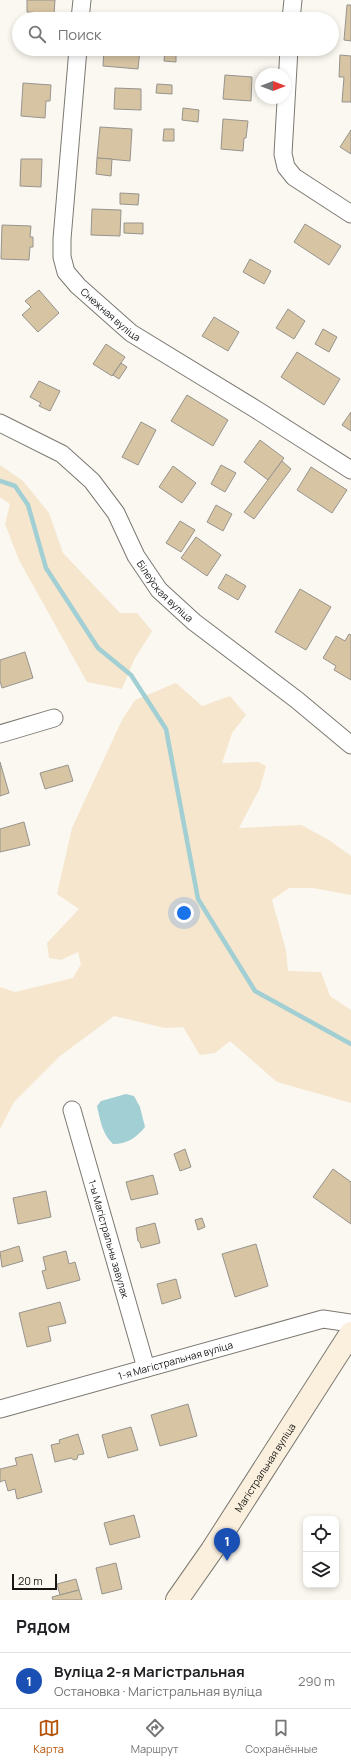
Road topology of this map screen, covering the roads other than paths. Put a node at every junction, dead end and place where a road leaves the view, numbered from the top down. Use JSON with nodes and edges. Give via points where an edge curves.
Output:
{"nodes":[{"id":1,"x":82,"y":0,"type":"edge"},
{"id":2,"x":292,"y":0,"type":"edge"},
{"id":3,"x":81,"y":12,"type":"edge"},
{"id":4,"x":291,"y":12,"type":"edge"},
{"id":5,"x":77,"y":56,"type":"edge"},
{"id":6,"x":289,"y":56,"type":"edge"},
{"id":7,"x":351,"y":214,"type":"edge"},
{"id":8,"x":0,"y":423,"type":"edge"},
{"id":9,"x":351,"y":470,"type":"edge"},
{"id":10,"x":54,"y":718,"type":"dead end"},
{"id":11,"x":0,"y":734,"type":"edge"},
{"id":12,"x":351,"y":745,"type":"edge"},
{"id":13,"x":72,"y":1110,"type":"dead end"},
{"id":14,"x":351,"y":1323,"type":"edge"},
{"id":15,"x":351,"y":1333,"type":"edge"},
{"id":16,"x":146,"y":1368,"type":"junction"},
{"id":17,"x":0,"y":1410,"type":"edge"},
{"id":18,"x":177,"y":1600,"type":"edge"}],
"edges":[{"from":1,"to":3,"type":"street"},
{"from":2,"to":4,"type":"street"},
{"from":5,"to":9,"type":"street","name":"Снежная вуліца","via":[[62,239],[62,257],[66,272],[131,333]]},
{"from":6,"to":7,"type":"street","via":[[283,154],[286,167],[301,182]]},
{"from":8,"to":12,"type":"street","name":"Білеўская вуліца","via":[[62,454],[92,481],[116,513],[136,556],[158,590],[194,622],[297,700]]},
{"from":10,"to":11,"type":"street"},
{"from":13,"to":16,"type":"street","name":"1-ы Магістральны завулак"},
{"from":14,"to":16,"type":"street","name":"1-я Магістральная вуліца","via":[[323,1319]]},
{"from":15,"to":18,"type":"street","name":"Магістральная вуліца","via":[[212,1550]]},
{"from":16,"to":17,"type":"street","name":"1-я Магістральная вуліца"}]}
